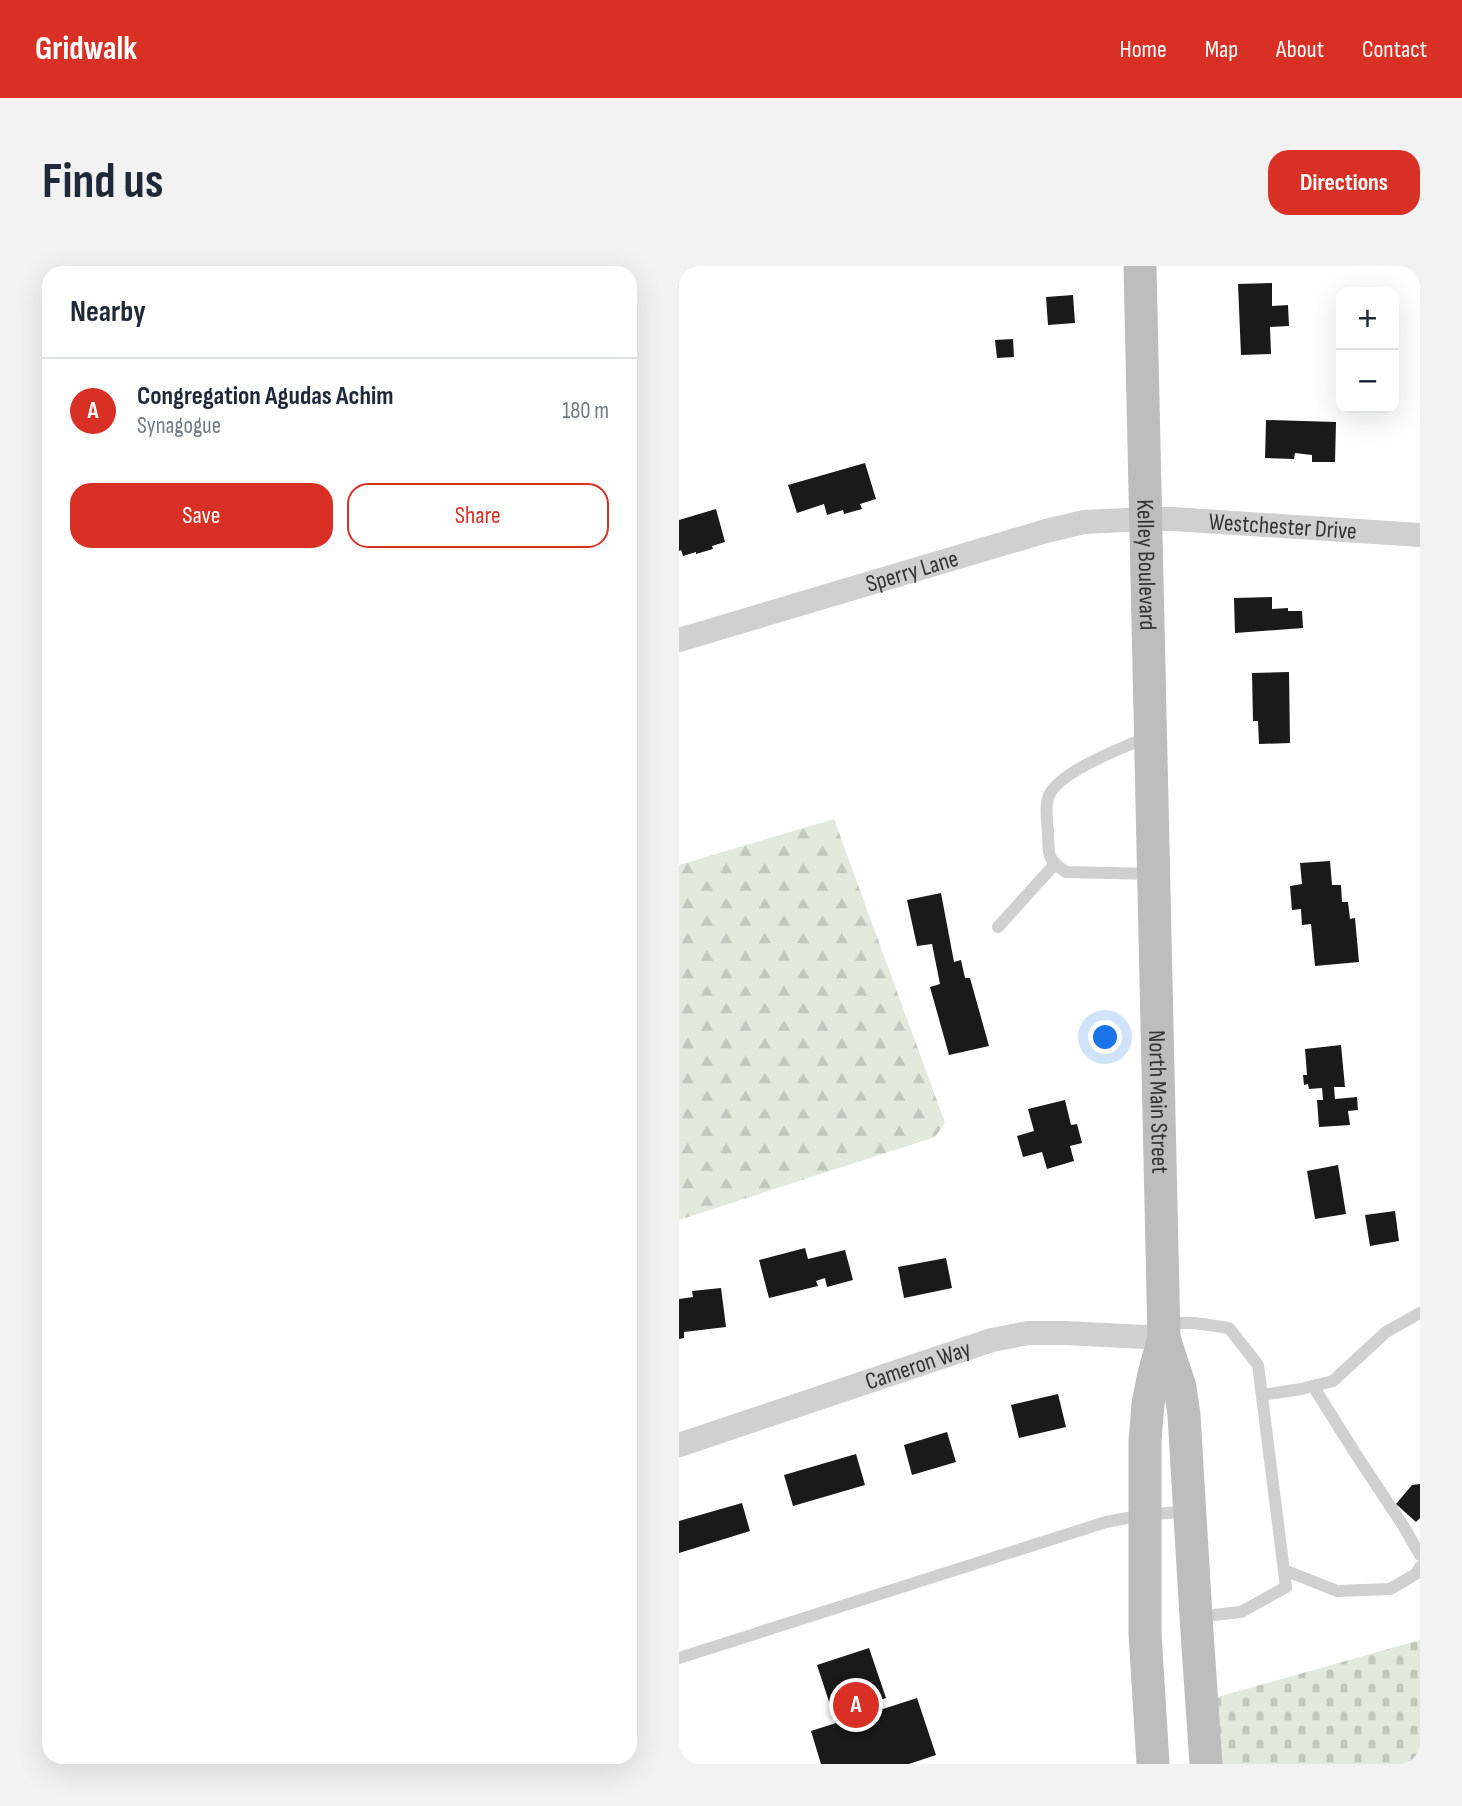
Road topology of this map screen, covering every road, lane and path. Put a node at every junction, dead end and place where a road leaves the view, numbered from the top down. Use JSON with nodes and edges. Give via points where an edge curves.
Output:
{"nodes":[{"id":1,"x":1140,"y":266,"type":"edge"},
{"id":2,"x":1147,"y":519,"type":"junction"},
{"id":3,"x":1420,"y":535,"type":"edge"},
{"id":4,"x":679,"y":640,"type":"edge"},
{"id":5,"x":1151,"y":735,"type":"junction"},
{"id":6,"x":1054,"y":864,"type":"junction"},
{"id":7,"x":1154,"y":870,"type":"junction"},
{"id":8,"x":998,"y":927,"type":"dead end"},
{"id":9,"x":1420,"y":1313,"type":"edge"},
{"id":10,"x":1164,"y":1330,"type":"junction"},
{"id":11,"x":1313,"y":1386,"type":"junction"},
{"id":12,"x":1262,"y":1395,"type":"junction"},
{"id":13,"x":679,"y":1445,"type":"edge"},
{"id":14,"x":1190,"y":1511,"type":"junction"},
{"id":15,"x":1144,"y":1515,"type":"junction"},
{"id":16,"x":1420,"y":1555,"type":"edge"},
{"id":17,"x":1420,"y":1567,"type":"edge"},
{"id":18,"x":1284,"y":1570,"type":"junction"},
{"id":19,"x":1196,"y":1617,"type":"junction"},
{"id":20,"x":679,"y":1658,"type":"edge"},
{"id":21,"x":1151,"y":1759,"type":"edge"},
{"id":22,"x":1206,"y":1764,"type":"edge"}],
"edges":[{"from":1,"to":2,"type":"main road","name":"Kelley Boulevard"},
{"from":2,"to":3,"type":"street","name":"Westchester Drive"},
{"from":2,"to":4,"type":"street","name":"Sperry Lane","via":[[1084,522],[1046,531]]},
{"from":2,"to":5,"type":"main road","name":"Kelley Boulevard"},
{"from":5,"to":6,"type":"lane","via":[[1095,759],[1056,785],[1048,797],[1047,812],[1049,858]]},
{"from":5,"to":7,"type":"main road","name":"Kelley Boulevard"},
{"from":6,"to":7,"type":"lane","via":[[1066,872]]},
{"from":6,"to":8,"type":"lane"},
{"from":7,"to":10,"type":"main road","name":"North Main Street"},
{"from":9,"to":11,"type":"lane","via":[[1386,1332],[1333,1381]]},
{"from":10,"to":12,"type":"lane","via":[[1195,1323],[1229,1328],[1258,1365]]},
{"from":10,"to":13,"type":"street","name":"Cameron Way","via":[[1028,1333],[992,1340]]},
{"from":10,"to":14,"type":"main road","name":"North Main Street","via":[[1180,1387]]},
{"from":10,"to":15,"type":"main road","name":"North Main Street","via":[[1148,1404]]},
{"from":11,"to":12,"type":"lane"},
{"from":11,"to":16,"type":"lane"},
{"from":12,"to":18,"type":"lane"},
{"from":14,"to":15,"type":"lane"},
{"from":14,"to":19,"type":"main road","name":"North Main Street"},
{"from":15,"to":20,"type":"lane","via":[[1106,1522]]},
{"from":15,"to":21,"type":"main road","name":"North Main Street"},
{"from":17,"to":18,"type":"lane","via":[[1390,1589],[1337,1591]]},
{"from":18,"to":19,"type":"lane","via":[[1286,1587],[1241,1612]]},
{"from":19,"to":22,"type":"main road","name":"North Main Street"}]}
